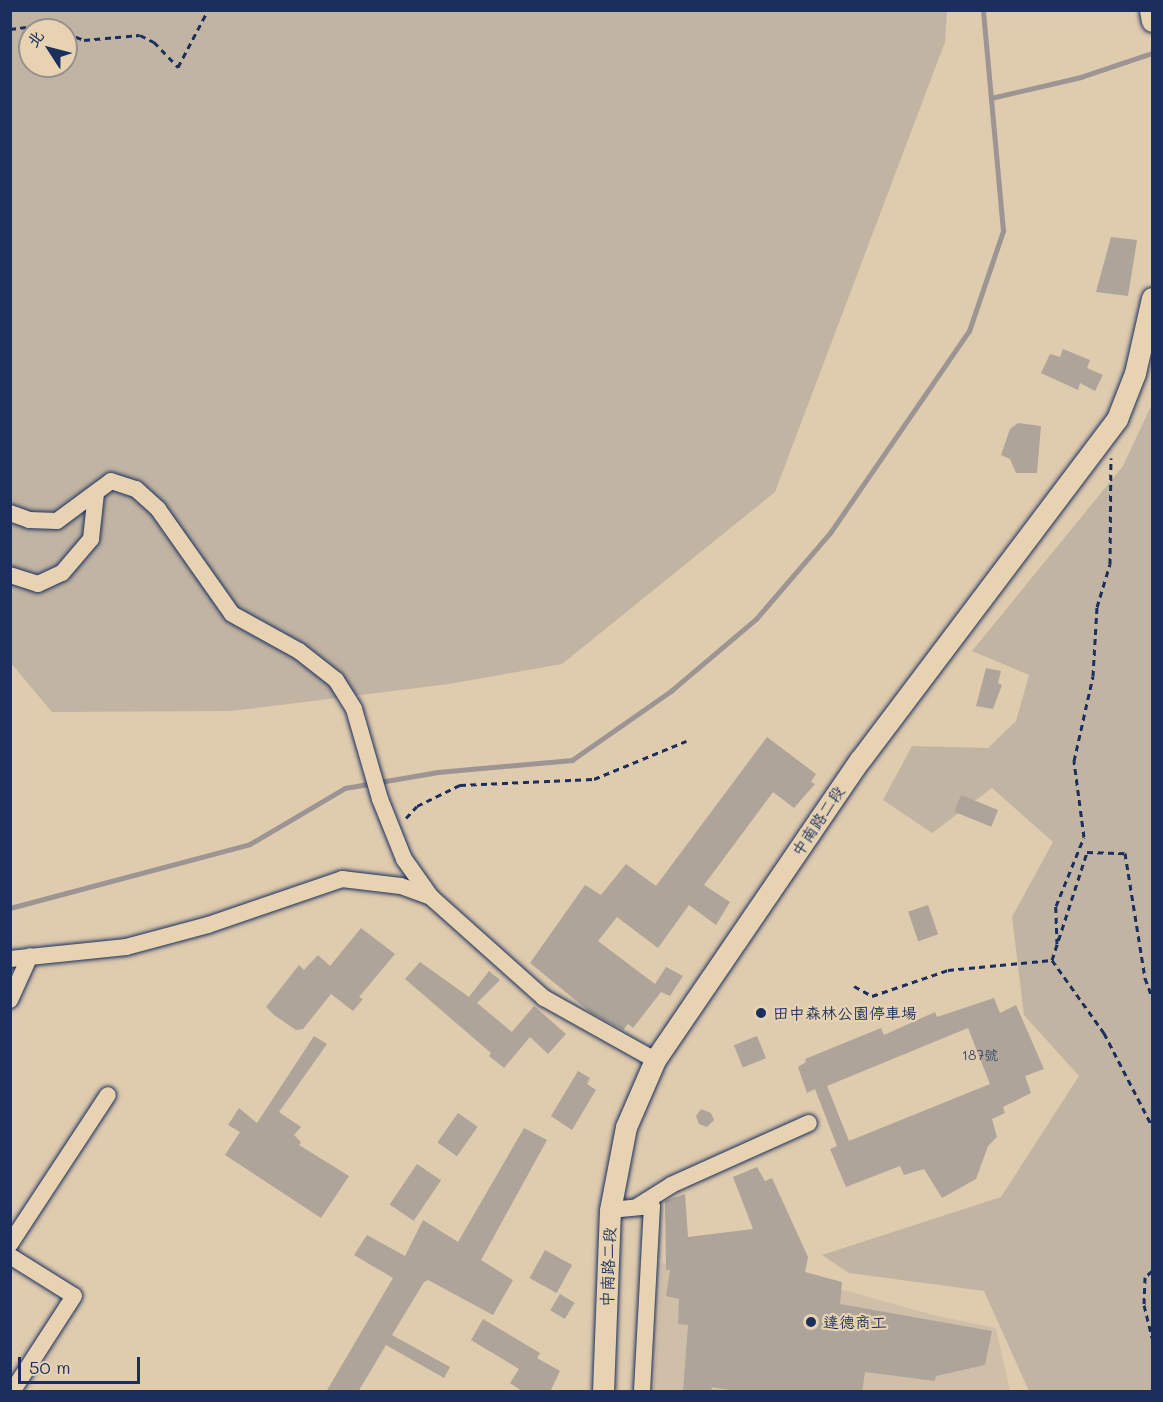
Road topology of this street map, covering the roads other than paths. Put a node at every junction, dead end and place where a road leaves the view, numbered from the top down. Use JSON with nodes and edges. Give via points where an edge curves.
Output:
{"nodes":[{"id":1,"x":1150,"y":10,"type":"edge"},
{"id":2,"x":1152,"y":21,"type":"edge"},
{"id":3,"x":1152,"y":298,"type":"edge"},
{"id":4,"x":96,"y":493,"type":"junction"},
{"id":5,"x":10,"y":513,"type":"edge"},
{"id":6,"x":10,"y":575,"type":"edge"},
{"id":7,"x":430,"y":897,"type":"junction"},
{"id":8,"x":30,"y":956,"type":"junction"},
{"id":9,"x":10,"y":959,"type":"edge"},
{"id":10,"x":10,"y":1000,"type":"edge"},
{"id":11,"x":655,"y":1060,"type":"junction"},
{"id":12,"x":108,"y":1095,"type":"dead end"},
{"id":13,"x":809,"y":1123,"type":"dead end"},
{"id":14,"x":634,"y":1208,"type":"junction"},
{"id":15,"x":610,"y":1210,"type":"junction"},
{"id":16,"x":10,"y":1244,"type":"edge"},
{"id":17,"x":10,"y":1256,"type":"edge"},
{"id":18,"x":12,"y":1392,"type":"edge"},
{"id":19,"x":603,"y":1392,"type":"edge"},
{"id":20,"x":642,"y":1392,"type":"edge"}],
"edges":[{"from":1,"to":2,"type":"main road"},
{"from":3,"to":11,"type":"main road","name":"中南路二段","via":[[1135,373],[1117,419],[860,760]]},
{"from":4,"to":5,"type":"street","via":[[57,521],[29,520]]},
{"from":4,"to":6,"type":"street","via":[[91,539],[62,573],[38,584]]},
{"from":4,"to":7,"type":"street","via":[[111,481],[136,489],[158,509],[232,614],[300,651],[336,680],[354,709],[380,799],[404,859]]},
{"from":7,"to":8,"type":"street","via":[[401,886],[342,879],[208,925],[126,947]]},
{"from":7,"to":11,"type":"street","via":[[544,998]]},
{"from":8,"to":9,"type":"street"},
{"from":8,"to":10,"type":"street"},
{"from":11,"to":15,"type":"main road","name":"中南路二段","via":[[626,1127]]},
{"from":12,"to":16,"type":"street"},
{"from":13,"to":14,"type":"street","via":[[670,1185]]},
{"from":14,"to":15,"type":"street"},
{"from":14,"to":20,"type":"street","via":[[652,1206]]},
{"from":15,"to":19,"type":"main road","name":"中南路二段"},
{"from":17,"to":18,"type":"street","via":[[74,1296]]}]}
